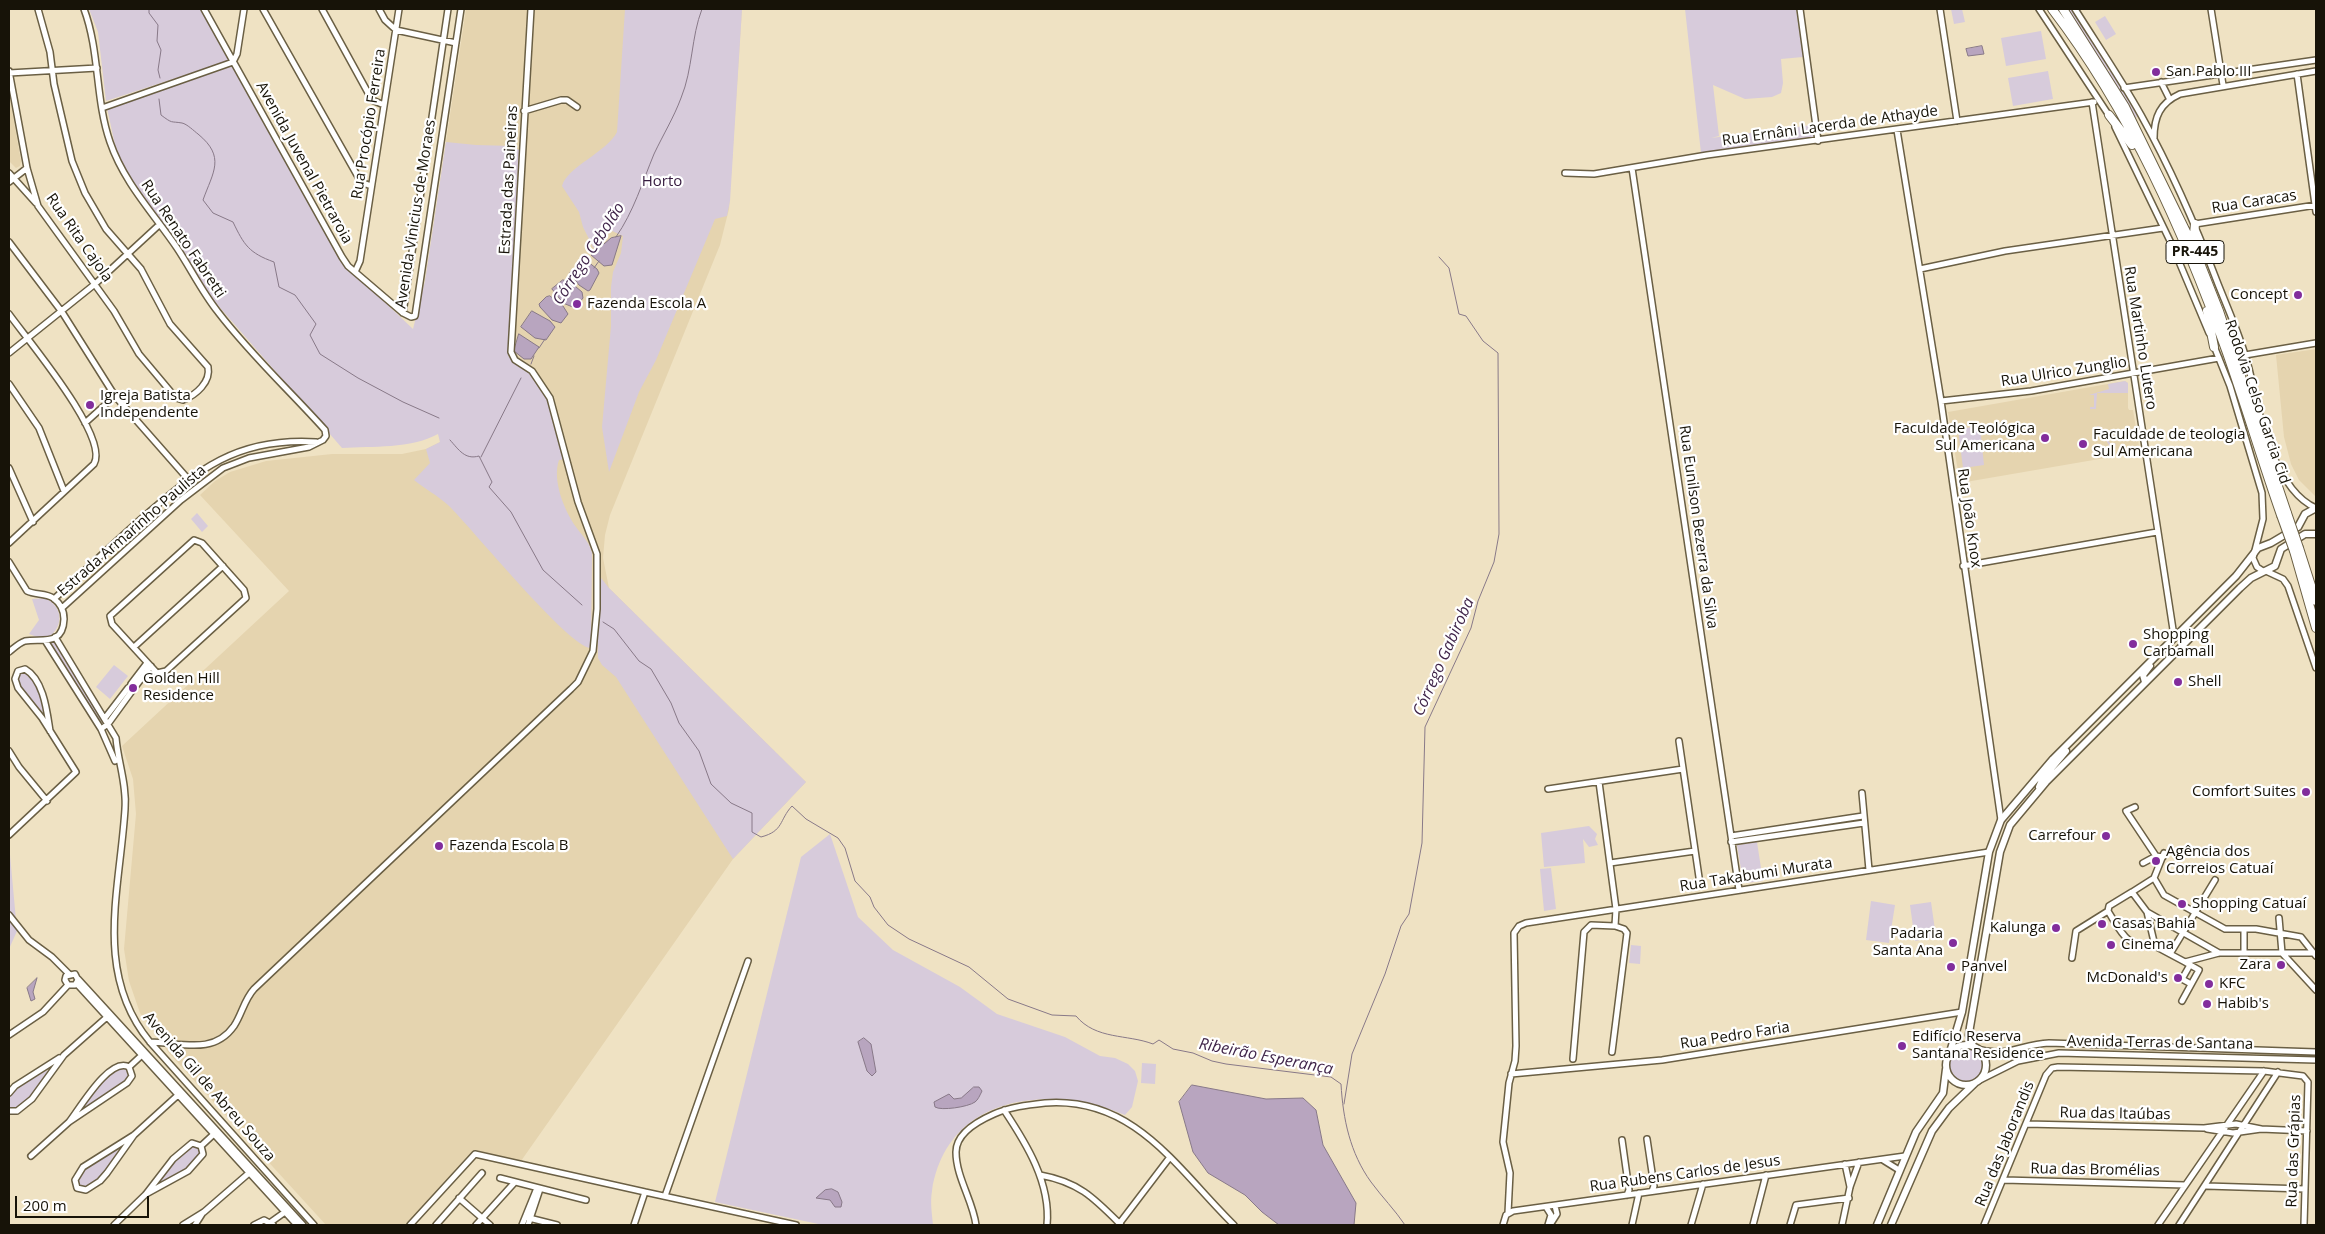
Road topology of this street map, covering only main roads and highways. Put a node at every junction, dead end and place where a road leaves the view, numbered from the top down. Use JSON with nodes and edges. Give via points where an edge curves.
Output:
{"nodes":[{"id":1,"x":2052,"y":9,"type":"edge"},
{"id":2,"x":2063,"y":9,"type":"edge"},
{"id":3,"x":2109,"y":115,"type":"road end"},
{"id":4,"x":2148,"y":167,"type":"junction"},
{"id":5,"x":2195,"y":224,"type":"road end"},
{"id":6,"x":2206,"y":286,"type":"junction"},
{"id":7,"x":2214,"y":347,"type":"road end"},
{"id":8,"x":2235,"y":357,"type":"junction"},
{"id":9,"x":2258,"y":407,"type":"road end"},
{"id":10,"x":2316,"y":508,"type":"edge"},
{"id":11,"x":2284,"y":514,"type":"junction"},
{"id":12,"x":2316,"y":534,"type":"edge"},
{"id":13,"x":2296,"y":550,"type":"junction"},
{"id":14,"x":2316,"y":601,"type":"edge"},
{"id":15,"x":2316,"y":628,"type":"edge"},
{"id":16,"x":2174,"y":636,"type":"junction"},
{"id":17,"x":2145,"y":682,"type":"junction"},
{"id":18,"x":2120,"y":691,"type":"junction"},
{"id":19,"x":2133,"y":694,"type":"junction"},
{"id":20,"x":2092,"y":720,"type":"junction"},
{"id":21,"x":2099,"y":728,"type":"junction"},
{"id":22,"x":2072,"y":741,"type":"junction"},
{"id":23,"x":2038,"y":791,"type":"junction"},
{"id":24,"x":1976,"y":1047,"type":"junction"},
{"id":25,"x":1950,"y":1052,"type":"junction"},
{"id":26,"x":1946,"y":1069,"type":"junction"},
{"id":27,"x":1977,"y":1082,"type":"junction"},
{"id":28,"x":1905,"y":1156,"type":"junction"},
{"id":29,"x":1908,"y":1182,"type":"junction"},
{"id":30,"x":1878,"y":1225,"type":"edge"},
{"id":31,"x":1892,"y":1225,"type":"edge"}],
"edges":[{"from":1,"to":4,"type":"highway","name":"Rodovia Celso Garcia Cid","number":"PR-445","via":[[2107,88]]},
{"from":2,"to":6,"type":"highway","name":"Rodovia Celso Garcia Cid","number":"PR-445","via":[[2125,107]]},
{"from":3,"to":4,"type":"highway"},
{"from":4,"to":6,"type":"highway","name":"Rodovia Celso Garcia Cid","number":"PR-445"},
{"from":5,"to":6,"type":"highway","via":[[2194,234]]},
{"from":6,"to":7,"type":"highway"},
{"from":6,"to":8,"type":"highway","name":"Rodovia Celso Garcia Cid","number":"PR-445"},
{"from":6,"to":11,"type":"highway","name":"Rodovia Celso Garcia Cid","number":"PR-445"},
{"from":8,"to":9,"type":"highway"},
{"from":8,"to":11,"type":"highway","name":"Rodovia Celso Garcia Cid","number":"PR-445"},
{"from":10,"to":16,"type":"main road","via":[[2305,514],[2298,527],[2254,552],[2236,576]]},
{"from":11,"to":13,"type":"highway","name":"Rodovia Celso Garcia Cid","bridge":true},
{"from":12,"to":17,"type":"main road","via":[[2305,534],[2281,549],[2277,563],[2240,588]]},
{"from":13,"to":14,"type":"highway","name":"Rodovia Celso Garcia Cid"},
{"from":13,"to":15,"type":"highway","name":"Rodovia Celso Garcia Cid"},
{"from":16,"to":17,"type":"main road","via":[[2167,650],[2144,673]]},
{"from":16,"to":18,"type":"main road"},
{"from":17,"to":19,"type":"main road"},
{"from":18,"to":19,"type":"main road","via":[[2133,685],[2136,689]]},
{"from":18,"to":20,"type":"main road"},
{"from":19,"to":21,"type":"main road"},
{"from":20,"to":21,"type":"main road"},
{"from":20,"to":22,"type":"main road"},
{"from":21,"to":23,"type":"main road"},
{"from":22,"to":23,"type":"main road","via":[[2043,778]]},
{"from":22,"to":25,"type":"main road","via":[[2001,820],[1989,852],[1962,1012]]},
{"from":23,"to":24,"type":"main road","via":[[2010,825],[2001,846],[1969,1032]]},
{"from":24,"to":25,"type":"main road","via":[[1960,1046]]},
{"from":24,"to":27,"type":"main road","via":[[1985,1058],[1986,1065]]},
{"from":25,"to":26,"type":"main road"},
{"from":26,"to":27,"type":"main road","via":[[1957,1083],[1968,1085]]},
{"from":26,"to":28,"type":"main road","via":[[1943,1093],[1922,1121]]},
{"from":27,"to":29,"type":"main road","via":[[1949,1108],[1932,1131]]},
{"from":28,"to":29,"type":"main road","via":[[1901,1174]]},
{"from":28,"to":30,"type":"main road"},
{"from":29,"to":31,"type":"main road"}]}
